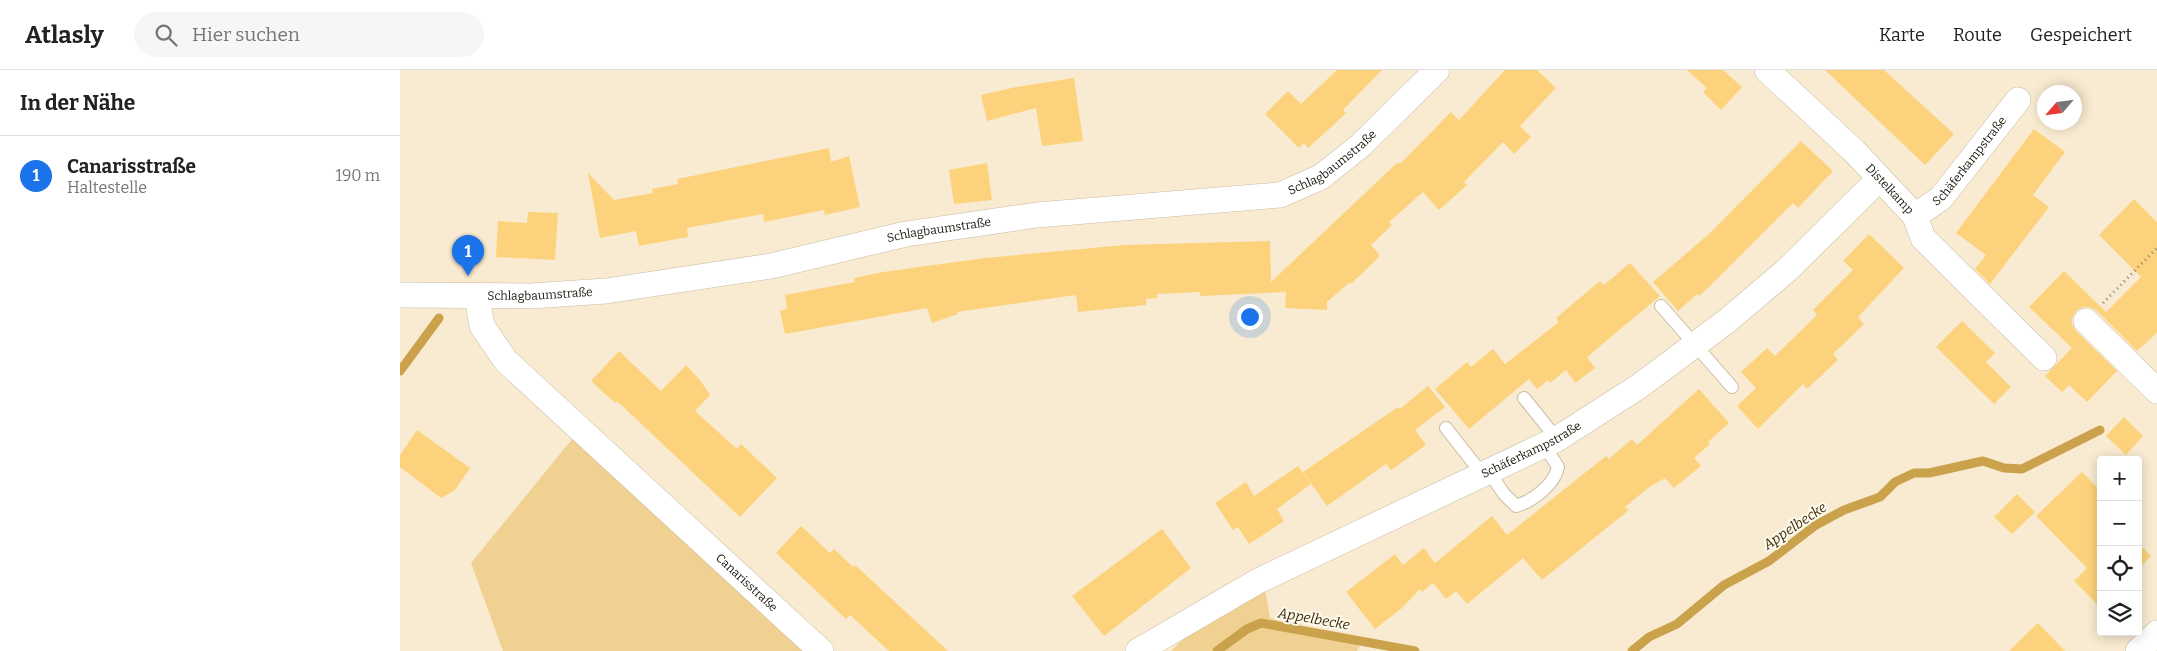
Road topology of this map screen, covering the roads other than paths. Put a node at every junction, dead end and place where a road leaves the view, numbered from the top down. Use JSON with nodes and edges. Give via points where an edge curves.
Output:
{"nodes":[{"id":1,"x":1438,"y":70,"type":"edge"},
{"id":2,"x":1767,"y":70,"type":"edge"},
{"id":3,"x":2018,"y":100,"type":"dead end"},
{"id":4,"x":1879,"y":179,"type":"junction"},
{"id":5,"x":1915,"y":216,"type":"junction"},
{"id":6,"x":400,"y":295,"type":"edge"},
{"id":7,"x":477,"y":296,"type":"junction"},
{"id":8,"x":1661,"y":306,"type":"dead end"},
{"id":9,"x":2086,"y":321,"type":"road end"},
{"id":10,"x":1696,"y":345,"type":"junction"},
{"id":11,"x":2044,"y":358,"type":"dead end"},
{"id":12,"x":1732,"y":387,"type":"dead end"},
{"id":13,"x":2157,"y":391,"type":"edge"},
{"id":14,"x":1524,"y":398,"type":"dead end"},
{"id":15,"x":1446,"y":428,"type":"dead end"},
{"id":16,"x":1550,"y":442,"type":"junction"},
{"id":17,"x":1486,"y":473,"type":"junction"},
{"id":18,"x":2157,"y":633,"type":"edge"},
{"id":19,"x":821,"y":651,"type":"edge"},
{"id":20,"x":1138,"y":651,"type":"edge"},
{"id":21,"x":2138,"y":651,"type":"edge"}],
"edges":[{"from":1,"to":7,"type":"street","name":"Schlagbaumstraße","via":[[1362,145],[1321,177],[1280,195],[1036,214],[906,234],[771,266],[606,291]]},
{"from":2,"to":4,"type":"street","name":"Distelkamp","via":[[1854,151]]},
{"from":3,"to":5,"type":"street","name":"Schäferkampstraße","via":[[1941,198]]},
{"from":4,"to":5,"type":"street","name":"Distelkamp"},
{"from":4,"to":10,"type":"street","name":"Schäferkampstraße","via":[[1787,270]]},
{"from":5,"to":11,"type":"street","name":"Distelkamp","via":[[1922,238]]},
{"from":6,"to":7,"type":"street","name":"Schlagbaumstraße"},
{"from":7,"to":19,"type":"street","name":"Canarisstraße","via":[[482,326],[506,362]]},
{"from":8,"to":10,"type":"lane"},
{"from":9,"to":13,"type":"street"},
{"from":10,"to":12,"type":"lane"},
{"from":10,"to":16,"type":"street","name":"Schäferkampstraße","via":[[1638,387]]},
{"from":14,"to":16,"type":"lane"},
{"from":15,"to":17,"type":"lane"},
{"from":16,"to":17,"type":"street","name":"Schäferkampstraße"},
{"from":16,"to":17,"type":"lane","via":[[1558,467],[1556,477],[1527,503],[1516,506]]},
{"from":17,"to":20,"type":"street","name":"Schäferkampstraße","via":[[1258,581]]},
{"from":18,"to":21,"type":"street"}]}
